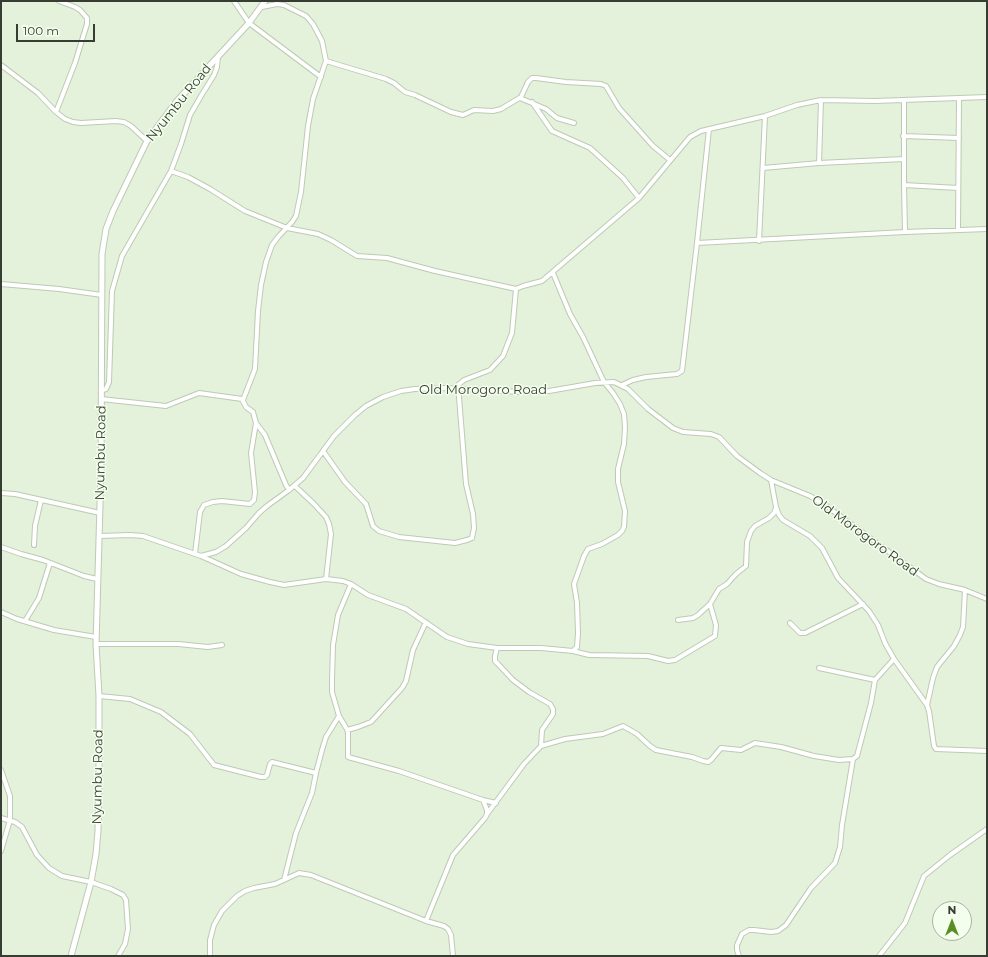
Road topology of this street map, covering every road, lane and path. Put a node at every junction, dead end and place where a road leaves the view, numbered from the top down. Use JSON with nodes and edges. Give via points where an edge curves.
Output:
{"nodes":[{"id":1,"x":59,"y":1,"type":"edge"},
{"id":2,"x":234,"y":1,"type":"edge"},
{"id":3,"x":266,"y":1,"type":"edge"},
{"id":4,"x":262,"y":7,"type":"junction"},
{"id":5,"x":249,"y":23,"type":"junction"},
{"id":6,"x":218,"y":56,"type":"junction"},
{"id":7,"x":326,"y":61,"type":"junction"},
{"id":8,"x":1,"y":65,"type":"edge"},
{"id":9,"x":321,"y":77,"type":"junction"},
{"id":10,"x":987,"y":97,"type":"edge"},
{"id":11,"x":520,"y":98,"type":"junction"},
{"id":12,"x":959,"y":98,"type":"junction"},
{"id":13,"x":821,"y":100,"type":"junction"},
{"id":14,"x":904,"y":100,"type":"junction"},
{"id":15,"x":532,"y":102,"type":"junction"},
{"id":16,"x":56,"y":112,"type":"junction"},
{"id":17,"x":765,"y":116,"type":"junction"},
{"id":18,"x":574,"y":124,"type":"dead end"},
{"id":19,"x":709,"y":129,"type":"junction"},
{"id":20,"x":903,"y":136,"type":"junction"},
{"id":21,"x":959,"y":138,"type":"junction"},
{"id":22,"x":146,"y":141,"type":"junction"},
{"id":23,"x":904,"y":158,"type":"junction"},
{"id":24,"x":670,"y":160,"type":"junction"},
{"id":25,"x":819,"y":163,"type":"junction"},
{"id":26,"x":763,"y":168,"type":"junction"},
{"id":27,"x":171,"y":171,"type":"junction"},
{"id":28,"x":904,"y":185,"type":"junction"},
{"id":29,"x":958,"y":188,"type":"junction"},
{"id":30,"x":640,"y":198,"type":"junction"},
{"id":31,"x":287,"y":228,"type":"junction"},
{"id":32,"x":987,"y":229,"type":"edge"},
{"id":33,"x":958,"y":230,"type":"junction"},
{"id":34,"x":905,"y":232,"type":"junction"},
{"id":35,"x":759,"y":241,"type":"junction"},
{"id":36,"x":697,"y":243,"type":"junction"},
{"id":37,"x":553,"y":273,"type":"junction"},
{"id":38,"x":1,"y":284,"type":"edge"},
{"id":39,"x":516,"y":289,"type":"junction"},
{"id":40,"x":102,"y":295,"type":"junction"},
{"id":41,"x":604,"y":382,"type":"junction"},
{"id":42,"x":622,"y":385,"type":"junction"},
{"id":43,"x":458,"y":389,"type":"junction"},
{"id":44,"x":101,"y":391,"type":"junction"},
{"id":45,"x":101,"y":399,"type":"junction"},
{"id":46,"x":243,"y":400,"type":"junction"},
{"id":47,"x":256,"y":423,"type":"junction"},
{"id":48,"x":323,"y":451,"type":"junction"},
{"id":49,"x":771,"y":480,"type":"junction"},
{"id":50,"x":295,"y":486,"type":"junction"},
{"id":51,"x":289,"y":490,"type":"junction"},
{"id":52,"x":1,"y":493,"type":"edge"},
{"id":53,"x":41,"y":500,"type":"junction"},
{"id":54,"x":776,"y":507,"type":"junction"},
{"id":55,"x":100,"y":513,"type":"junction"},
{"id":56,"x":99,"y":536,"type":"junction"},
{"id":57,"x":34,"y":545,"type":"dead end"},
{"id":58,"x":1,"y":547,"type":"edge"},
{"id":59,"x":195,"y":554,"type":"junction"},
{"id":60,"x":201,"y":556,"type":"junction"},
{"id":61,"x":50,"y":563,"type":"junction"},
{"id":62,"x":97,"y":579,"type":"junction"},
{"id":63,"x":326,"y":579,"type":"junction"},
{"id":64,"x":351,"y":584,"type":"junction"},
{"id":65,"x":965,"y":590,"type":"junction"},
{"id":66,"x":987,"y":599,"type":"edge"},
{"id":67,"x":710,"y":604,"type":"junction"},
{"id":68,"x":863,"y":604,"type":"junction"},
{"id":69,"x":1,"y":612,"type":"edge"},
{"id":70,"x":678,"y":620,"type":"dead end"},
{"id":71,"x":24,"y":621,"type":"junction"},
{"id":72,"x":426,"y":622,"type":"junction"},
{"id":73,"x":790,"y":623,"type":"dead end"},
{"id":74,"x":96,"y":637,"type":"junction"},
{"id":75,"x":96,"y":644,"type":"junction"},
{"id":76,"x":222,"y":645,"type":"dead end"},
{"id":77,"x":497,"y":648,"type":"junction"},
{"id":78,"x":573,"y":651,"type":"junction"},
{"id":79,"x":894,"y":659,"type":"junction"},
{"id":80,"x":819,"y":668,"type":"dead end"},
{"id":81,"x":875,"y":680,"type":"junction"},
{"id":82,"x":99,"y":696,"type":"junction"},
{"id":83,"x":927,"y":705,"type":"junction"},
{"id":84,"x":339,"y":716,"type":"junction"},
{"id":85,"x":347,"y":730,"type":"junction"},
{"id":86,"x":541,"y":746,"type":"junction"},
{"id":87,"x":987,"y":751,"type":"edge"},
{"id":88,"x":853,"y":759,"type":"junction"},
{"id":89,"x":1,"y":770,"type":"edge"},
{"id":90,"x":316,"y":773,"type":"junction"},
{"id":91,"x":483,"y":800,"type":"junction"},
{"id":92,"x":496,"y":804,"type":"junction"},
{"id":93,"x":487,"y":814,"type":"junction"},
{"id":94,"x":1,"y":818,"type":"edge"},
{"id":95,"x":10,"y":820,"type":"junction"},
{"id":96,"x":987,"y":829,"type":"edge"},
{"id":97,"x":1,"y":850,"type":"edge"},
{"id":98,"x":284,"y":880,"type":"junction"},
{"id":99,"x":91,"y":882,"type":"junction"},
{"id":100,"x":426,"y":920,"type":"junction"},
{"id":101,"x":71,"y":956,"type":"edge"},
{"id":102,"x":118,"y":956,"type":"edge"},
{"id":103,"x":210,"y":956,"type":"edge"},
{"id":104,"x":452,"y":956,"type":"edge"},
{"id":105,"x":739,"y":956,"type":"edge"},
{"id":106,"x":879,"y":956,"type":"edge"}],
"edges":[{"from":1,"to":16,"type":"street","via":[[80,10],[87,24]]},
{"from":2,"to":5,"type":"street"},
{"from":3,"to":4,"type":"street","name":"Nyumbu Road"},
{"from":4,"to":5,"type":"street","name":"Nyumbu Road"},
{"from":4,"to":7,"type":"street","via":[[284,5],[306,16],[322,41]]},
{"from":5,"to":6,"type":"street","name":"Nyumbu Road"},
{"from":5,"to":9,"type":"street"},
{"from":6,"to":22,"type":"street","name":"Nyumbu Road","via":[[176,102]]},
{"from":6,"to":27,"type":"street","via":[[214,75],[190,115]]},
{"from":7,"to":9,"type":"street"},
{"from":7,"to":11,"type":"street","via":[[386,79],[405,92],[463,115],[474,110],[501,109]]},
{"from":8,"to":16,"type":"street","via":[[38,93]]},
{"from":9,"to":31,"type":"street","via":[[313,99],[308,126],[296,216]]},
{"from":10,"to":12,"type":"street"},
{"from":11,"to":15,"type":"street"},
{"from":11,"to":24,"type":"street","via":[[532,78],[606,86],[619,108],[653,146]]},
{"from":12,"to":14,"type":"street"},
{"from":12,"to":21,"type":"street"},
{"from":13,"to":14,"type":"street"},
{"from":13,"to":17,"type":"street"},
{"from":13,"to":25,"type":"street"},
{"from":14,"to":20,"type":"street"},
{"from":15,"to":18,"type":"street","via":[[558,118]]},
{"from":15,"to":30,"type":"street","via":[[552,131],[590,148],[623,178]]},
{"from":16,"to":22,"type":"street","via":[[73,122],[124,122]]},
{"from":17,"to":19,"type":"street"},
{"from":17,"to":26,"type":"street"},
{"from":19,"to":24,"type":"street","via":[[690,137]]},
{"from":19,"to":36,"type":"street"},
{"from":20,"to":21,"type":"street"},
{"from":20,"to":23,"type":"street"},
{"from":21,"to":29,"type":"street"},
{"from":22,"to":40,"type":"street","name":"Nyumbu Road","via":[[106,229],[102,254]]},
{"from":23,"to":25,"type":"street"},
{"from":23,"to":28,"type":"street"},
{"from":24,"to":30,"type":"street"},
{"from":25,"to":26,"type":"street"},
{"from":26,"to":35,"type":"street"},
{"from":27,"to":31,"type":"street","via":[[188,177],[245,210]]},
{"from":27,"to":44,"type":"street","via":[[129,242],[118,266],[112,291],[109,382],[106,389]]},
{"from":28,"to":29,"type":"street"},
{"from":28,"to":34,"type":"street"},
{"from":29,"to":33,"type":"street"},
{"from":30,"to":37,"type":"street"},
{"from":31,"to":39,"type":"street","via":[[318,234],[357,256],[387,258]]},
{"from":31,"to":46,"type":"street","via":[[272,246],[266,262],[258,310],[255,369]]},
{"from":32,"to":33,"type":"street"},
{"from":33,"to":34,"type":"street"},
{"from":34,"to":35,"type":"street"},
{"from":35,"to":36,"type":"street"},
{"from":36,"to":42,"type":"street","via":[[682,371],[677,374],[633,380]]},
{"from":37,"to":39,"type":"street","via":[[542,281]]},
{"from":37,"to":41,"type":"street"},
{"from":38,"to":40,"type":"street"},
{"from":39,"to":43,"type":"street","via":[[512,333],[503,356],[490,370],[461,381]]},
{"from":40,"to":44,"type":"street","name":"Nyumbu Road"},
{"from":41,"to":42,"type":"street","name":"Old Morogoro Road"},
{"from":41,"to":43,"type":"street","name":"Old Morogoro Road","via":[[550,391]]},
{"from":41,"to":78,"type":"street","via":[[624,414],[624,444],[618,469],[624,527],[618,535],[588,549],[584,556],[574,584],[578,633],[577,647]]},
{"from":42,"to":49,"type":"street","name":"Old Morogoro Road","via":[[673,428],[683,432],[719,437],[737,456]]},
{"from":43,"to":48,"type":"street","name":"Old Morogoro Road","via":[[415,389],[383,397],[355,415]]},
{"from":43,"to":48,"type":"street","via":[[466,484],[473,514],[472,538],[455,543],[399,537],[375,529],[366,504],[345,482]]},
{"from":44,"to":45,"type":"street","name":"Nyumbu Road"},
{"from":45,"to":46,"type":"street","via":[[166,406],[205,393]]},
{"from":45,"to":55,"type":"street","name":"Nyumbu Road"},
{"from":46,"to":47,"type":"street","via":[[246,407],[253,412]]},
{"from":47,"to":51,"type":"street","via":[[266,435]]},
{"from":47,"to":59,"type":"street","via":[[251,453],[254,500],[250,504],[222,501],[204,505],[200,512]]},
{"from":48,"to":50,"type":"street","name":"Old Morogoro Road"},
{"from":49,"to":54,"type":"street"},
{"from":49,"to":65,"type":"street","name":"Old Morogoro Road","via":[[825,505],[926,579]]},
{"from":50,"to":51,"type":"street","name":"Old Morogoro Road"},
{"from":50,"to":63,"type":"street","via":[[326,517],[329,524],[331,534]]},
{"from":51,"to":60,"type":"street","name":"Old Morogoro Road","via":[[259,513],[226,546]]},
{"from":52,"to":53,"type":"street"},
{"from":53,"to":55,"type":"street"},
{"from":53,"to":57,"type":"street"},
{"from":54,"to":67,"type":"street","via":[[769,518],[751,531],[747,542],[746,566],[720,589]]},
{"from":54,"to":68,"type":"street","via":[[783,520],[810,536],[822,548],[838,578]]},
{"from":55,"to":56,"type":"street","name":"Nyumbu Road"},
{"from":56,"to":59,"type":"street","via":[[143,536]]},
{"from":56,"to":62,"type":"street","name":"Nyumbu Road"},
{"from":58,"to":61,"type":"street"},
{"from":59,"to":60,"type":"street"},
{"from":60,"to":63,"type":"street","via":[[241,574],[284,585]]},
{"from":61,"to":62,"type":"street"},
{"from":61,"to":71,"type":"street","via":[[38,598]]},
{"from":62,"to":74,"type":"street","name":"Nyumbu Road"},
{"from":63,"to":64,"type":"street"},
{"from":64,"to":72,"type":"street","via":[[368,595],[406,609]]},
{"from":64,"to":84,"type":"street","via":[[338,615],[333,645],[332,692]]},
{"from":65,"to":66,"type":"street","name":"Old Morogoro Road"},
{"from":65,"to":83,"type":"street","via":[[963,627],[954,646],[937,667]]},
{"from":67,"to":70,"type":"street","via":[[693,618]]},
{"from":67,"to":78,"type":"street","via":[[716,625],[715,636],[676,660],[668,661],[648,656],[600,656]]},
{"from":68,"to":73,"type":"street","via":[[805,633],[800,633]]},
{"from":68,"to":79,"type":"street","via":[[878,625]]},
{"from":69,"to":71,"type":"street"},
{"from":71,"to":74,"type":"street","via":[[54,630]]},
{"from":72,"to":77,"type":"street","via":[[447,637],[468,644]]},
{"from":72,"to":85,"type":"street","via":[[413,650],[402,688],[371,722]]},
{"from":74,"to":75,"type":"street","name":"Nyumbu Road"},
{"from":75,"to":76,"type":"street","via":[[178,644],[208,647]]},
{"from":75,"to":82,"type":"street","name":"Nyumbu Road"},
{"from":77,"to":78,"type":"street"},
{"from":77,"to":86,"type":"street","via":[[495,661],[502,669],[529,692],[550,704],[553,709],[553,714],[542,730]]},
{"from":79,"to":81,"type":"street"},
{"from":79,"to":83,"type":"street"},
{"from":80,"to":81,"type":"street"},
{"from":81,"to":88,"type":"street","via":[[857,756]]},
{"from":82,"to":90,"type":"street","via":[[130,700],[161,712],[190,734],[214,765],[261,777],[267,775],[272,762]]},
{"from":82,"to":99,"type":"street","name":"Nyumbu Road","via":[[98,831]]},
{"from":83,"to":87,"type":"street","via":[[936,749]]},
{"from":84,"to":85,"type":"street"},
{"from":84,"to":90,"type":"street","via":[[326,737]]},
{"from":85,"to":91,"type":"street","via":[[347,755],[350,759],[399,770]]},
{"from":86,"to":88,"type":"street","via":[[565,739],[603,734],[623,726],[656,750],[706,762],[721,748],[741,750],[755,743],[781,746],[814,756],[839,760]]},
{"from":86,"to":92,"type":"street","via":[[524,764]]},
{"from":88,"to":105,"type":"street","via":[[840,847],[835,863],[812,888],[786,925],[778,931],[749,930],[742,934],[736,950]]},
{"from":89,"to":95,"type":"street","via":[[10,796]]},
{"from":90,"to":98,"type":"street"},
{"from":91,"to":92,"type":"street"},
{"from":91,"to":93,"type":"street"},
{"from":92,"to":93,"type":"street"},
{"from":93,"to":100,"type":"street","via":[[453,855]]},
{"from":94,"to":95,"type":"street"},
{"from":95,"to":97,"type":"street"},
{"from":95,"to":99,"type":"street","via":[[22,827],[37,855],[49,868],[62,876]]},
{"from":96,"to":106,"type":"street","via":[[924,876],[905,923]]},
{"from":98,"to":100,"type":"street","via":[[299,874],[311,876]]},
{"from":98,"to":103,"type":"street","via":[[245,891],[228,905],[214,925],[210,940]]},
{"from":99,"to":101,"type":"street","name":"Nyumbu Road"},
{"from":99,"to":102,"type":"street","via":[[118,892],[126,900],[128,929],[125,944]]},
{"from":100,"to":104,"type":"street","via":[[448,929]]}]}
